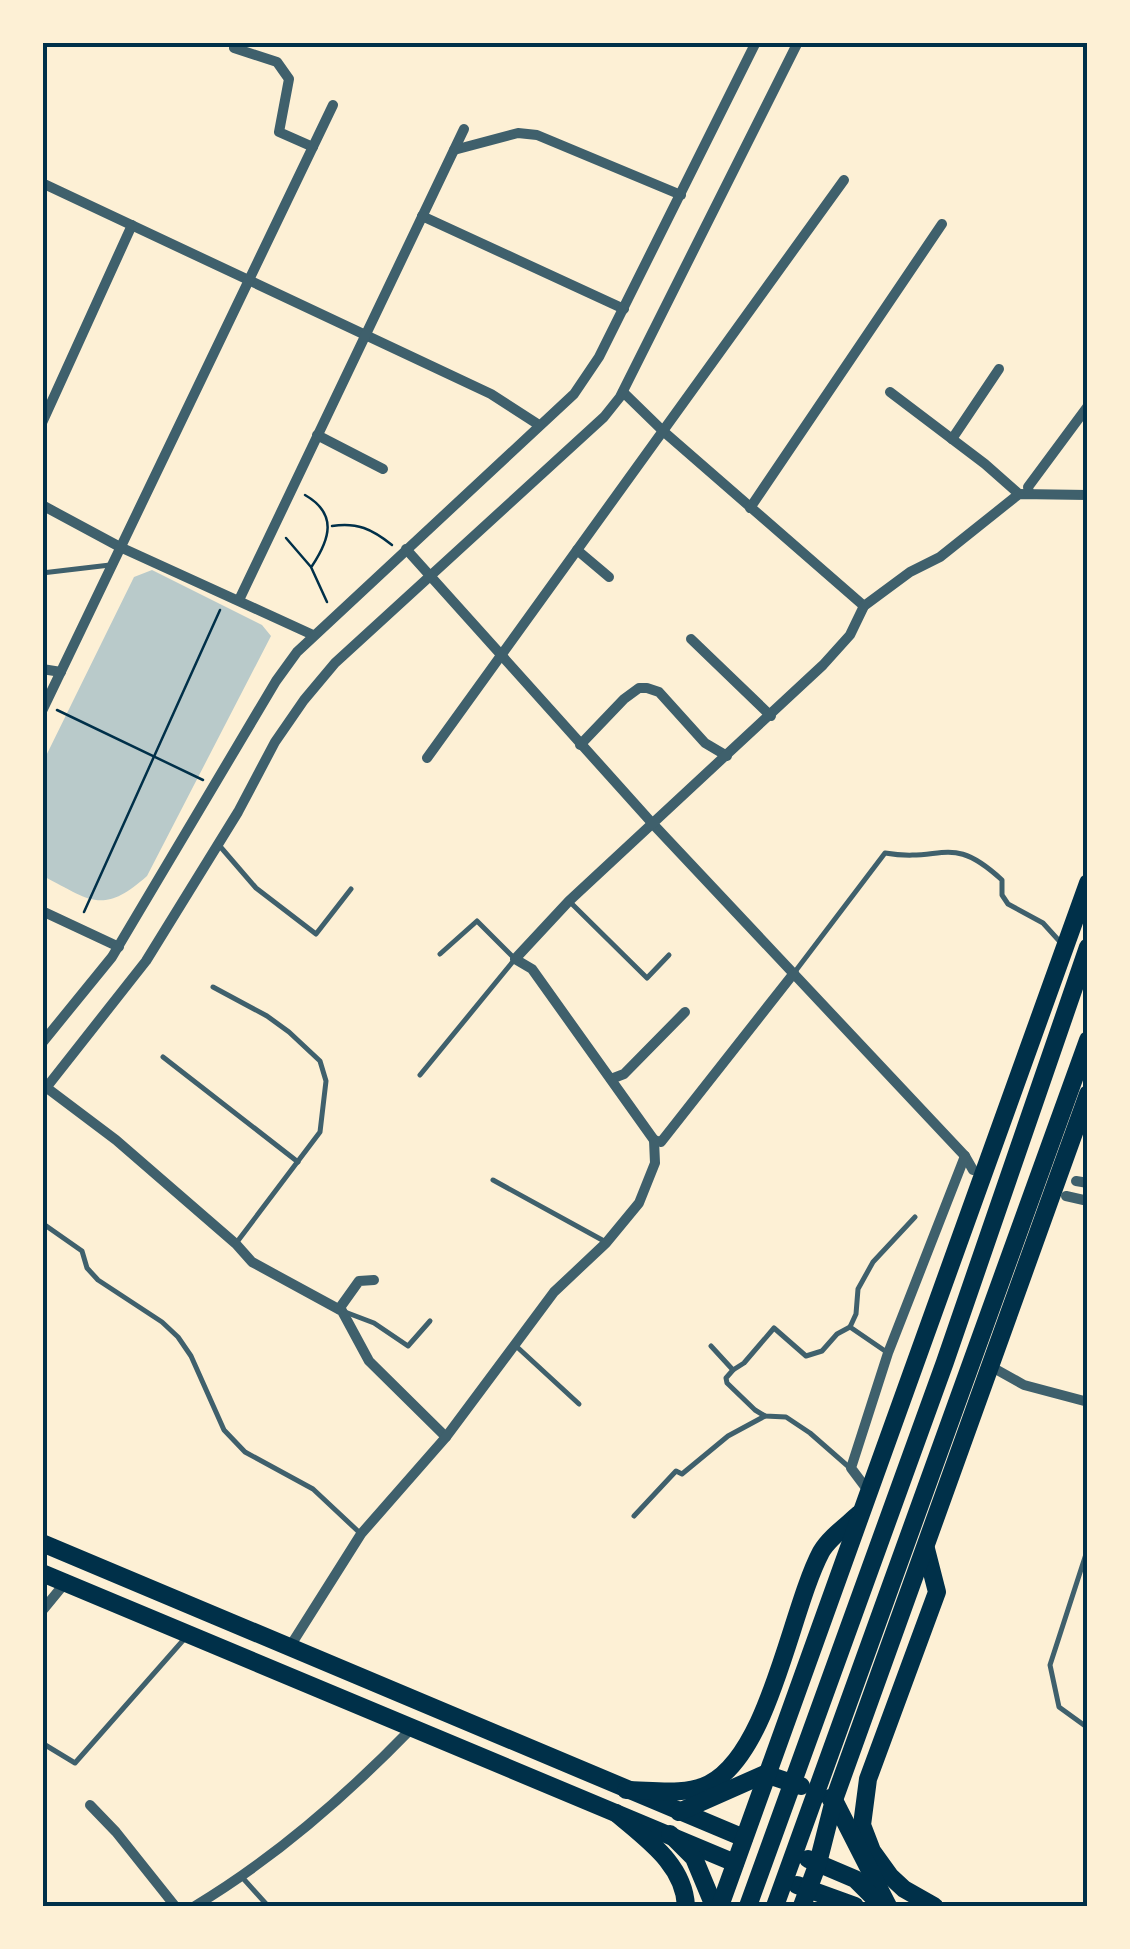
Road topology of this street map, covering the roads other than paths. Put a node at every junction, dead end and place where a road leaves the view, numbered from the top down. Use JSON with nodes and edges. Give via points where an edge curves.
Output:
{"nodes":[{"id":1,"x":264,"y":42,"type":"edge"},
{"id":2,"x":756,"y":42,"type":"edge"},
{"id":3,"x":798,"y":42,"type":"edge"},
{"id":4,"x":234,"y":48,"type":"dead end"},
{"id":5,"x":259,"y":56,"type":"junction"},
{"id":6,"x":333,"y":105,"type":"dead end"},
{"id":7,"x":464,"y":129,"type":"dead end"},
{"id":8,"x":313,"y":146,"type":"junction"},
{"id":9,"x":454,"y":150,"type":"junction"},
{"id":10,"x":844,"y":180,"type":"dead end"},
{"id":11,"x":42,"y":183,"type":"edge"},
{"id":12,"x":681,"y":195,"type":"junction"},
{"id":13,"x":422,"y":216,"type":"junction"},
{"id":14,"x":942,"y":224,"type":"dead end"},
{"id":15,"x":132,"y":225,"type":"junction"},
{"id":16,"x":249,"y":280,"type":"junction"},
{"id":17,"x":624,"y":308,"type":"junction"},
{"id":18,"x":365,"y":335,"type":"junction"},
{"id":19,"x":1000,"y":370,"type":"dead end"},
{"id":20,"x":623,"y":392,"type":"junction"},
{"id":21,"x":890,"y":392,"type":"dead end"},
{"id":22,"x":1088,"y":406,"type":"edge"},
{"id":23,"x":42,"y":422,"type":"edge"},
{"id":24,"x":539,"y":426,"type":"junction"},
{"id":25,"x":663,"y":431,"type":"junction"},
{"id":26,"x":317,"y":435,"type":"junction"},
{"id":27,"x":952,"y":440,"type":"junction"},
{"id":28,"x":383,"y":469,"type":"dead end"},
{"id":29,"x":1024,"y":493,"type":"junction"},
{"id":30,"x":1088,"y":495,"type":"edge"},
{"id":31,"x":42,"y":505,"type":"edge"},
{"id":32,"x":750,"y":508,"type":"junction"},
{"id":33,"x":120,"y":548,"type":"junction"},
{"id":34,"x":577,"y":550,"type":"junction"},
{"id":35,"x":404,"y":551,"type":"junction"},
{"id":36,"x":113,"y":564,"type":"junction"},
{"id":37,"x":42,"y":573,"type":"edge"},
{"id":38,"x":431,"y":575,"type":"junction"},
{"id":39,"x":609,"y":577,"type":"dead end"},
{"id":40,"x":239,"y":600,"type":"junction"},
{"id":41,"x":864,"y":606,"type":"junction"},
{"id":42,"x":313,"y":635,"type":"junction"},
{"id":43,"x":692,"y":639,"type":"dead end"},
{"id":44,"x":500,"y":657,"type":"junction"},
{"id":45,"x":42,"y":669,"type":"edge"},
{"id":46,"x":61,"y":672,"type":"junction"},
{"id":47,"x":44,"y":708,"type":"edge"},
{"id":48,"x":771,"y":716,"type":"junction"},
{"id":49,"x":580,"y":745,"type":"junction"},
{"id":50,"x":727,"y":756,"type":"junction"},
{"id":51,"x":427,"y":758,"type":"dead end"},
{"id":52,"x":652,"y":823,"type":"junction"},
{"id":53,"x":218,"y":844,"type":"junction"},
{"id":54,"x":1088,"y":883,"type":"edge"},
{"id":55,"x":351,"y":890,"type":"dead end"},
{"id":56,"x":569,"y":901,"type":"junction"},
{"id":57,"x":42,"y":911,"type":"edge"},
{"id":58,"x":1064,"y":946,"type":"junction"},
{"id":59,"x":119,"y":947,"type":"junction"},
{"id":60,"x":1088,"y":947,"type":"edge"},
{"id":61,"x":440,"y":954,"type":"dead end"},
{"id":62,"x":669,"y":956,"type":"dead end"},
{"id":63,"x":515,"y":958,"type":"junction"},
{"id":64,"x":794,"y":974,"type":"junction"},
{"id":65,"x":213,"y":987,"type":"dead end"},
{"id":66,"x":685,"y":1012,"type":"dead end"},
{"id":67,"x":1088,"y":1040,"type":"edge"},
{"id":68,"x":42,"y":1043,"type":"edge"},
{"id":69,"x":163,"y":1056,"type":"dead end"},
{"id":70,"x":420,"y":1075,"type":"dead end"},
{"id":71,"x":611,"y":1079,"type":"junction"},
{"id":72,"x":44,"y":1091,"type":"edge"},
{"id":73,"x":1088,"y":1094,"type":"edge"},
{"id":74,"x":654,"y":1140,"type":"junction"},
{"id":75,"x":978,"y":1152,"type":"dead end"},
{"id":76,"x":964,"y":1156,"type":"junction"},
{"id":77,"x":298,"y":1162,"type":"junction"},
{"id":78,"x":973,"y":1170,"type":"dead end"},
{"id":79,"x":493,"y":1180,"type":"dead end"},
{"id":80,"x":1066,"y":1196,"type":"dead end"},
{"id":81,"x":1088,"y":1200,"type":"edge"},
{"id":82,"x":915,"y":1216,"type":"dead end"},
{"id":83,"x":42,"y":1223,"type":"edge"},
{"id":84,"x":989,"y":1237,"type":"junction"},
{"id":85,"x":606,"y":1243,"type":"junction"},
{"id":86,"x":236,"y":1244,"type":"junction"},
{"id":87,"x":1007,"y":1259,"type":"junction"},
{"id":88,"x":374,"y":1280,"type":"dead end"},
{"id":89,"x":340,"y":1310,"type":"junction"},
{"id":90,"x":430,"y":1321,"type":"dead end"},
{"id":91,"x":850,"y":1327,"type":"junction"},
{"id":92,"x":516,"y":1346,"type":"junction"},
{"id":93,"x":711,"y":1346,"type":"dead end"},
{"id":94,"x":888,"y":1353,"type":"junction"},
{"id":95,"x":990,"y":1366,"type":"junction"},
{"id":96,"x":733,"y":1370,"type":"junction"},
{"id":97,"x":906,"y":1393,"type":"junction"},
{"id":98,"x":1088,"y":1402,"type":"edge"},
{"id":99,"x":578,"y":1404,"type":"dead end"},
{"id":100,"x":765,"y":1416,"type":"junction"},
{"id":101,"x":446,"y":1436,"type":"junction"},
{"id":102,"x":851,"y":1468,"type":"junction"},
{"id":103,"x":869,"y":1492,"type":"junction"},
{"id":104,"x":862,"y":1511,"type":"junction"},
{"id":105,"x":634,"y":1516,"type":"dead end"},
{"id":106,"x":361,"y":1534,"type":"junction"},
{"id":107,"x":42,"y":1543,"type":"edge"},
{"id":108,"x":926,"y":1548,"type":"junction"},
{"id":109,"x":1088,"y":1548,"type":"edge"},
{"id":110,"x":42,"y":1574,"type":"edge"},
{"id":111,"x":65,"y":1583,"type":"junction"},
{"id":112,"x":42,"y":1611,"type":"edge"},
{"id":113,"x":188,"y":1635,"type":"junction"},
{"id":114,"x":289,"y":1648,"type":"junction"},
{"id":115,"x":1088,"y":1728,"type":"edge"},
{"id":116,"x":412,"y":1729,"type":"junction"},
{"id":117,"x":42,"y":1743,"type":"edge"},
{"id":118,"x":766,"y":1774,"type":"junction"},
{"id":119,"x":626,"y":1790,"type":"junction"},
{"id":120,"x":834,"y":1800,"type":"junction"},
{"id":121,"x":90,"y":1805,"type":"dead end"},
{"id":122,"x":679,"y":1812,"type":"junction"},
{"id":123,"x":616,"y":1814,"type":"junction"},
{"id":124,"x":670,"y":1834,"type":"junction"},
{"id":125,"x":744,"y":1838,"type":"junction"},
{"id":126,"x":736,"y":1862,"type":"junction"},
{"id":127,"x":818,"y":1862,"type":"junction"},
{"id":128,"x":242,"y":1876,"type":"junction"},
{"id":129,"x":805,"y":1898,"type":"edge"},
{"id":130,"x":175,"y":1906,"type":"edge"},
{"id":131,"x":195,"y":1906,"type":"edge"},
{"id":132,"x":268,"y":1906,"type":"edge"},
{"id":133,"x":686,"y":1906,"type":"edge"},
{"id":134,"x":717,"y":1906,"type":"edge"},
{"id":135,"x":748,"y":1906,"type":"edge"},
{"id":136,"x":774,"y":1906,"type":"edge"},
{"id":137,"x":856,"y":1906,"type":"edge"},
{"id":138,"x":885,"y":1906,"type":"edge"},
{"id":139,"x":934,"y":1906,"type":"edge"}],
"edges":[{"from":1,"to":5,"type":"street"},
{"from":2,"to":12,"type":"street"},
{"from":3,"to":20,"type":"street"},
{"from":4,"to":5,"type":"street"},
{"from":5,"to":8,"type":"street","via":[[277,62],[290,79],[279,132]]},
{"from":6,"to":8,"type":"street"},
{"from":7,"to":9,"type":"street"},
{"from":8,"to":16,"type":"street"},
{"from":9,"to":12,"type":"street","via":[[518,134],[537,136]]},
{"from":9,"to":13,"type":"street"},
{"from":10,"to":25,"type":"street"},
{"from":11,"to":15,"type":"street"},
{"from":12,"to":17,"type":"street"},
{"from":13,"to":17,"type":"street"},
{"from":13,"to":18,"type":"street"},
{"from":14,"to":32,"type":"street"},
{"from":15,"to":16,"type":"street"},
{"from":15,"to":23,"type":"street"},
{"from":16,"to":18,"type":"street"},
{"from":16,"to":33,"type":"street"},
{"from":17,"to":24,"type":"street","via":[[600,358]]},
{"from":18,"to":24,"type":"street","via":[[491,394]]},
{"from":18,"to":26,"type":"street"},
{"from":19,"to":27,"type":"street"},
{"from":20,"to":25,"type":"street"},
{"from":20,"to":38,"type":"street"},
{"from":21,"to":27,"type":"street"},
{"from":22,"to":29,"type":"street"},
{"from":24,"to":35,"type":"street"},
{"from":25,"to":32,"type":"street"},
{"from":25,"to":34,"type":"street"},
{"from":26,"to":28,"type":"street"},
{"from":26,"to":40,"type":"street"},
{"from":27,"to":29,"type":"street"},
{"from":29,"to":30,"type":"street"},
{"from":29,"to":41,"type":"street"},
{"from":31,"to":33,"type":"street"},
{"from":32,"to":41,"type":"street"},
{"from":33,"to":36,"type":"street"},
{"from":33,"to":40,"type":"street"},
{"from":34,"to":39,"type":"street"},
{"from":34,"to":44,"type":"street"},
{"from":35,"to":38,"type":"street"},
{"from":35,"to":42,"type":"street"},
{"from":36,"to":37,"type":"lane"},
{"from":36,"to":46,"type":"street"},
{"from":38,"to":44,"type":"street"},
{"from":38,"to":53,"type":"street","via":[[304,700]]},
{"from":40,"to":42,"type":"street"},
{"from":41,"to":48,"type":"street","via":[[850,634]]},
{"from":42,"to":59,"type":"street","via":[[276,681]]},
{"from":43,"to":48,"type":"street"},
{"from":44,"to":49,"type":"street"},
{"from":44,"to":51,"type":"street"},
{"from":45,"to":46,"type":"street"},
{"from":46,"to":47,"type":"street"},
{"from":48,"to":50,"type":"street"},
{"from":49,"to":50,"type":"street","via":[[624,699],[648,688]]},
{"from":49,"to":52,"type":"street"},
{"from":50,"to":52,"type":"street"},
{"from":52,"to":56,"type":"street"},
{"from":52,"to":64,"type":"street"},
{"from":53,"to":55,"type":"lane","via":[[256,888],[316,934]]},
{"from":53,"to":72,"type":"street","via":[[138,973]]},
{"from":54,"to":58,"type":"main road"},
{"from":56,"to":62,"type":"lane","via":[[648,978]]},
{"from":56,"to":63,"type":"street"},
{"from":57,"to":59,"type":"street"},
{"from":58,"to":64,"type":"lane","via":[[1043,923],[1008,904],[1002,880],[980,860],[954,850],[913,858],[885,853]]},
{"from":58,"to":97,"type":"main road"},
{"from":59,"to":68,"type":"street"},
{"from":60,"to":84,"type":"main road"},
{"from":61,"to":63,"type":"lane","via":[[476,921]]},
{"from":63,"to":70,"type":"lane"},
{"from":63,"to":71,"type":"street","via":[[532,969]]},
{"from":64,"to":74,"type":"street","via":[[661,1142]]},
{"from":64,"to":76,"type":"street"},
{"from":65,"to":77,"type":"lane","via":[[267,1016],[320,1061],[323,1122]]},
{"from":66,"to":71,"type":"street","via":[[624,1074]]},
{"from":67,"to":87,"type":"main road"},
{"from":69,"to":77,"type":"lane"},
{"from":71,"to":74,"type":"street"},
{"from":72,"to":86,"type":"street","via":[[116,1140]]},
{"from":73,"to":95,"type":"main road"},
{"from":74,"to":85,"type":"street","via":[[655,1163],[639,1203]]},
{"from":75,"to":76,"type":"street"},
{"from":76,"to":78,"type":"street"},
{"from":76,"to":94,"type":"street"},
{"from":77,"to":86,"type":"lane"},
{"from":79,"to":85,"type":"lane"},
{"from":80,"to":81,"type":"street"},
{"from":82,"to":91,"type":"lane","via":[[873,1262],[858,1289]]},
{"from":83,"to":106,"type":"lane","via":[[82,1251],[98,1280],[178,1338],[224,1430],[244,1452],[313,1490]]},
{"from":84,"to":97,"type":"main road"},
{"from":84,"to":135,"type":"main road"},
{"from":85,"to":92,"type":"street","via":[[554,1292]]},
{"from":86,"to":89,"type":"street","via":[[252,1262]]},
{"from":87,"to":95,"type":"main road"},
{"from":87,"to":136,"type":"main road"},
{"from":88,"to":89,"type":"street","via":[[359,1281]]},
{"from":89,"to":90,"type":"lane","via":[[408,1346]]},
{"from":89,"to":101,"type":"street","via":[[369,1360]]},
{"from":91,"to":94,"type":"lane"},
{"from":91,"to":96,"type":"lane","via":[[806,1356],[774,1328]]},
{"from":92,"to":99,"type":"lane"},
{"from":92,"to":101,"type":"street"},
{"from":93,"to":96,"type":"lane"},
{"from":94,"to":102,"type":"street"},
{"from":95,"to":98,"type":"street","via":[[1024,1384]]},
{"from":95,"to":108,"type":"main road"},
{"from":96,"to":100,"type":"lane","via":[[728,1383]]},
{"from":97,"to":103,"type":"main road"},
{"from":100,"to":102,"type":"lane","via":[[786,1417]]},
{"from":100,"to":105,"type":"lane","via":[[682,1474],[676,1471]]},
{"from":101,"to":106,"type":"street"},
{"from":102,"to":103,"type":"street"},
{"from":103,"to":104,"type":"main road"},
{"from":104,"to":118,"type":"main road"},
{"from":104,"to":119,"type":"main road","via":[[822,1550],[764,1708],[732,1765],[694,1789]]},
{"from":106,"to":114,"type":"street"},
{"from":107,"to":114,"type":"main road"},
{"from":108,"to":120,"type":"main road"},
{"from":108,"to":139,"type":"main road","via":[[936,1592],[868,1779],[862,1825],[890,1876]]},
{"from":109,"to":115,"type":"lane","via":[[1050,1665],[1059,1706]]},
{"from":110,"to":111,"type":"main road"},
{"from":111,"to":112,"type":"street"},
{"from":111,"to":113,"type":"main road"},
{"from":113,"to":116,"type":"main road"},
{"from":113,"to":117,"type":"lane","via":[[76,1763]]},
{"from":114,"to":119,"type":"main road"},
{"from":116,"to":123,"type":"main road"},
{"from":116,"to":128,"type":"street","via":[[327,1811]]},
{"from":118,"to":120,"type":"main road"},
{"from":118,"to":122,"type":"main road"},
{"from":118,"to":125,"type":"main road"},
{"from":119,"to":122,"type":"main road"},
{"from":120,"to":127,"type":"main road"},
{"from":120,"to":138,"type":"main road"},
{"from":121,"to":130,"type":"street"},
{"from":122,"to":125,"type":"main road"},
{"from":123,"to":124,"type":"main road"},
{"from":123,"to":133,"type":"main road","via":[[660,1850],[676,1872]]},
{"from":124,"to":126,"type":"main road"},
{"from":124,"to":134,"type":"main road","via":[[694,1858]]},
{"from":125,"to":126,"type":"main road"},
{"from":125,"to":127,"type":"main road"},
{"from":126,"to":129,"type":"main road"},
{"from":126,"to":134,"type":"main road"},
{"from":127,"to":129,"type":"main road"},
{"from":127,"to":138,"type":"main road","via":[[855,1880]]},
{"from":128,"to":131,"type":"street"},
{"from":128,"to":132,"type":"lane"},
{"from":129,"to":137,"type":"main road"}]}
